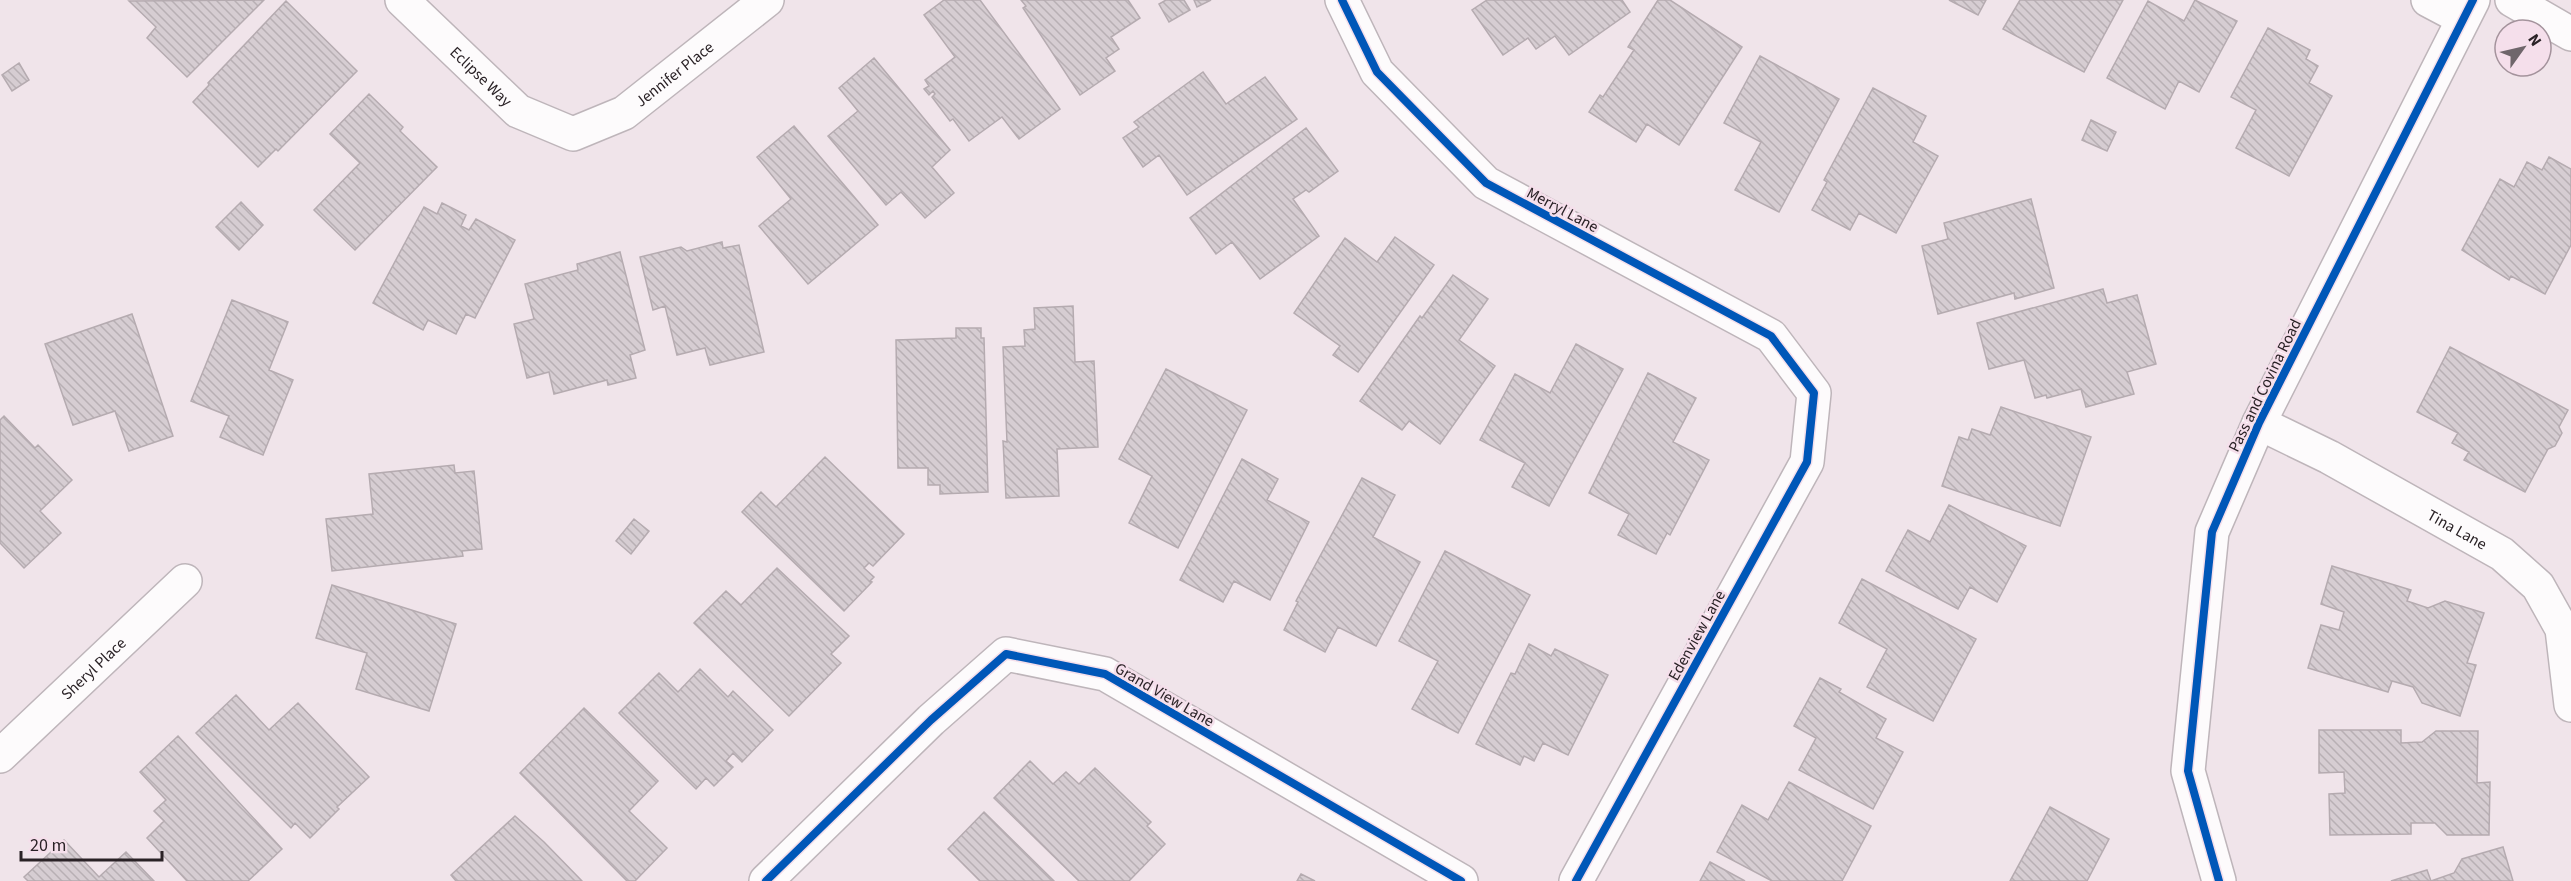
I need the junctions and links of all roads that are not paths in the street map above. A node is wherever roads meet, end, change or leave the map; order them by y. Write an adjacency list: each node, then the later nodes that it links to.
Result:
1 (402, 0): 8 (street, Eclipse Way)
2 (767, 0): 8 (street, Jennifer Place)
3 (1342, 0): 9 (street, Merryl Lane)
4 (2428, 0): 6 (street)
5 (2512, 0): 7 (street)
6 (2468, 9): 10 (street, Pass and Covina Road)
7 (2571, 33)
8 (573, 134)
9 (1814, 393): 16 (street, Edenview Lane)
10 (2259, 423): 12 (street, Tina Lane); 17 (street, Pass and Covina Road)
11 (185, 581): 13 (street, Sheryl Place)
12 (2571, 705)
13 (0, 756)
14 (766, 881): 15 (street, Grand View Lane)
15 (1461, 881)
16 (1576, 881)
17 (2219, 881)

